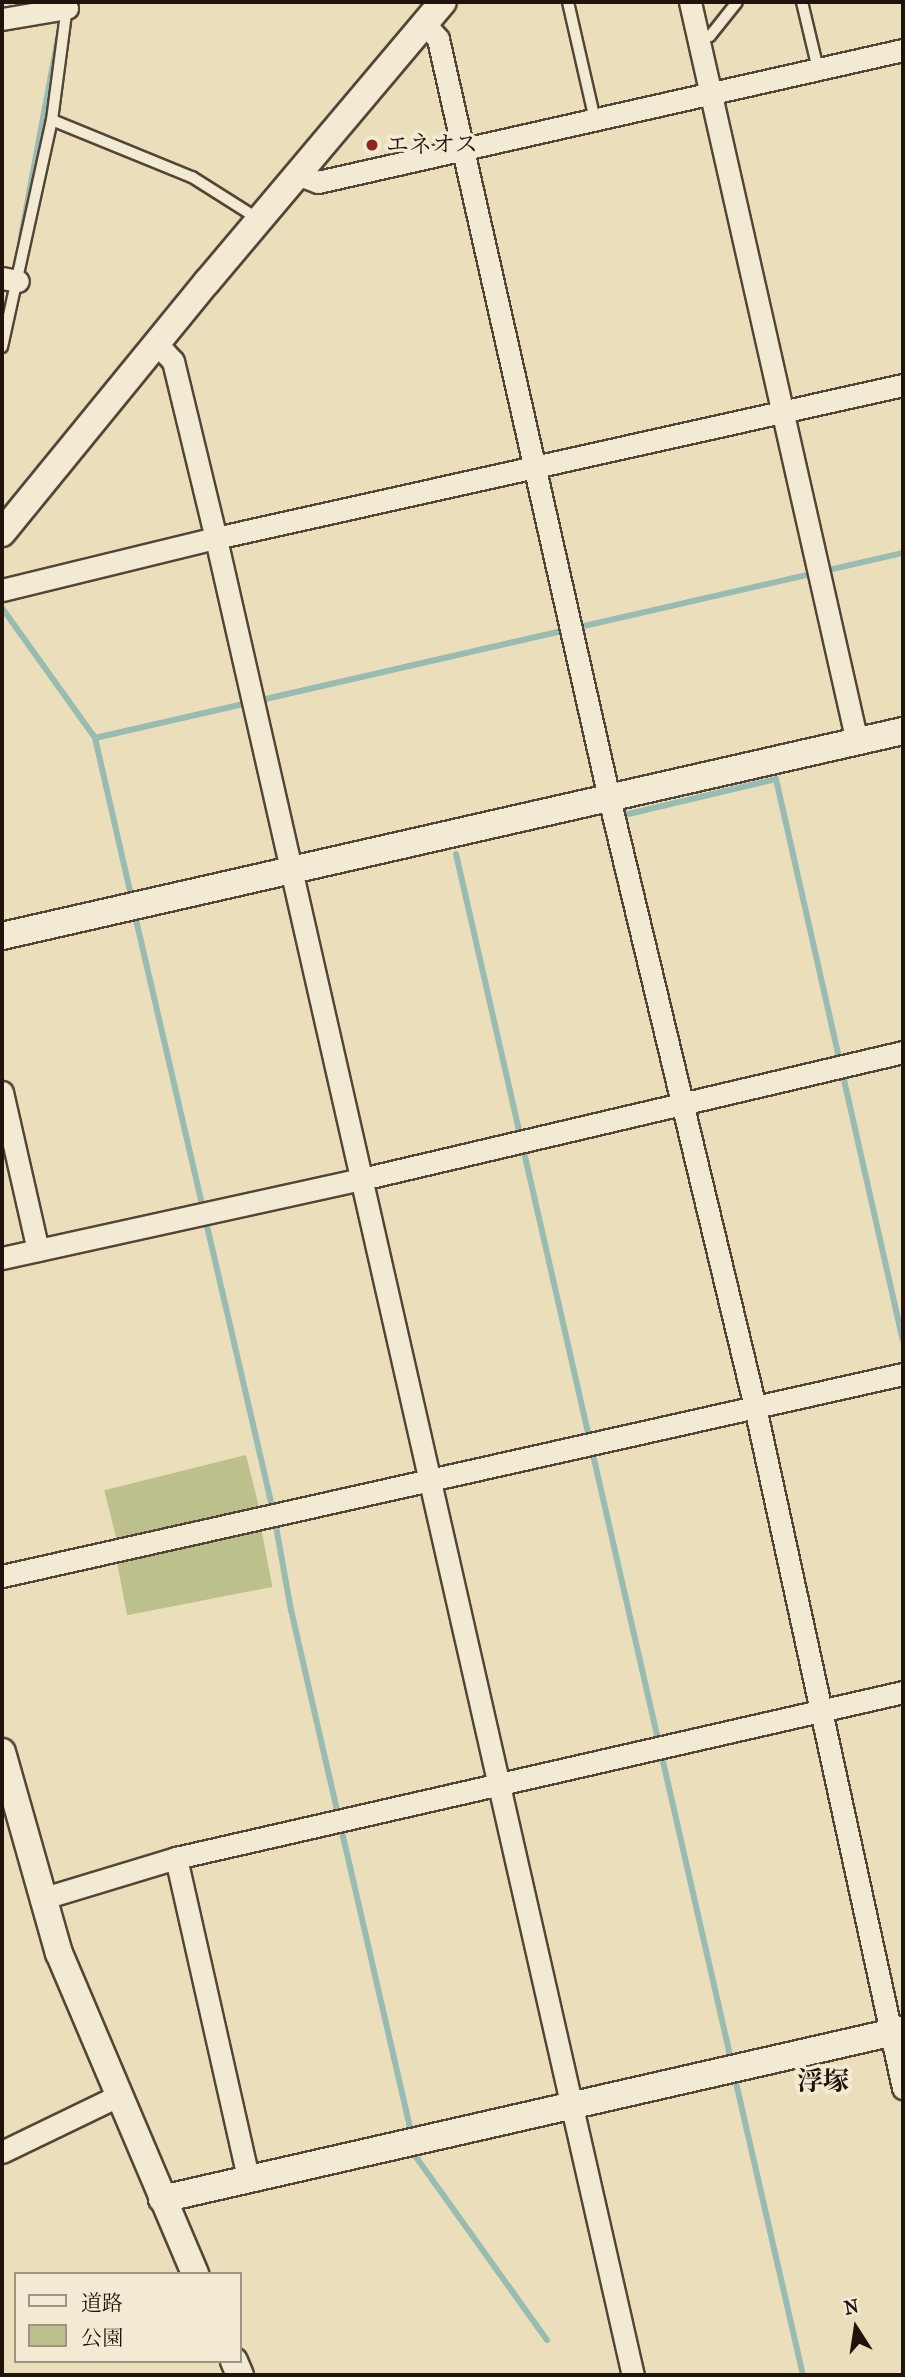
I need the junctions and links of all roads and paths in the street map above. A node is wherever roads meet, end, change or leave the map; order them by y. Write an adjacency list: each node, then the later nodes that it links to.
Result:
1 (443, 2): 8 (street)
2 (568, 2): 14 (lane)
3 (690, 2): 9 (street)
4 (737, 2): 9 (lane)
5 (802, 2): 11 (lane)
6 (67, 5): 7 (street); 13 (lane)
7 (2, 19)
8 (426, 25): 15 (street); 16 (street)
9 (698, 38): 12 (street)
10 (903, 50): 11 (street)
11 (818, 69): 12 (street)
12 (711, 93): 14 (street); 22 (street)
13 (52, 120): 17 (lane); 18 (lane)
14 (595, 120): 15 (street)
15 (463, 151): 16 (street); 23 (street)
16 (299, 175): 17 (street)
17 (261, 220): 19 (street)
18 (10, 280): 20 (lane)
19 (157, 344): 24 (street); 25 (street)
20 (2, 347)
21 (903, 385): 22 (street)
22 (783, 412): 23 (street); 28 (street)
23 (535, 469): 25 (street); 29 (street)
24 (2, 533)
25 (216, 538): 26 (street); 30 (street)
26 (2, 590)
27 (903, 731): 28 (street)
28 (857, 742): 29 (street)
29 (609, 798): 30 (street); 34 (street)
30 (291, 871): 31 (street); 35 (street)
31 (2, 936)
32 (903, 1052): 34 (street)
33 (2, 1092): 36 (street)
34 (683, 1102): 35 (street); 39 (street)
35 (362, 1179): 36 (street); 40 (street)
36 (38, 1250): 37 (street)
37 (2, 1258)
38 (903, 1374): 39 (street)
39 (755, 1407): 40 (street); 43 (street)
40 (430, 1482): 41 (street); 45 (street)
41 (2, 1576)
42 (903, 1692): 43 (street)
43 (823, 1710): 45 (street); 48 (street)
44 (2, 1752): 47 (street)
45 (498, 1784): 46 (street); 51 (street)
46 (176, 1858): 47 (street); 53 (street)
47 (41, 1899): 50 (street)
48 (897, 2032): 49 (street); 51 (street)
49 (903, 2088)
50 (118, 2096): 52 (street); 54 (street)
51 (572, 2106): 53 (street); 56 (street)
52 (2, 2152)
53 (248, 2178): 54 (street)
54 (162, 2199): 55 (street)
55 (194, 2272)
56 (632, 2375)

